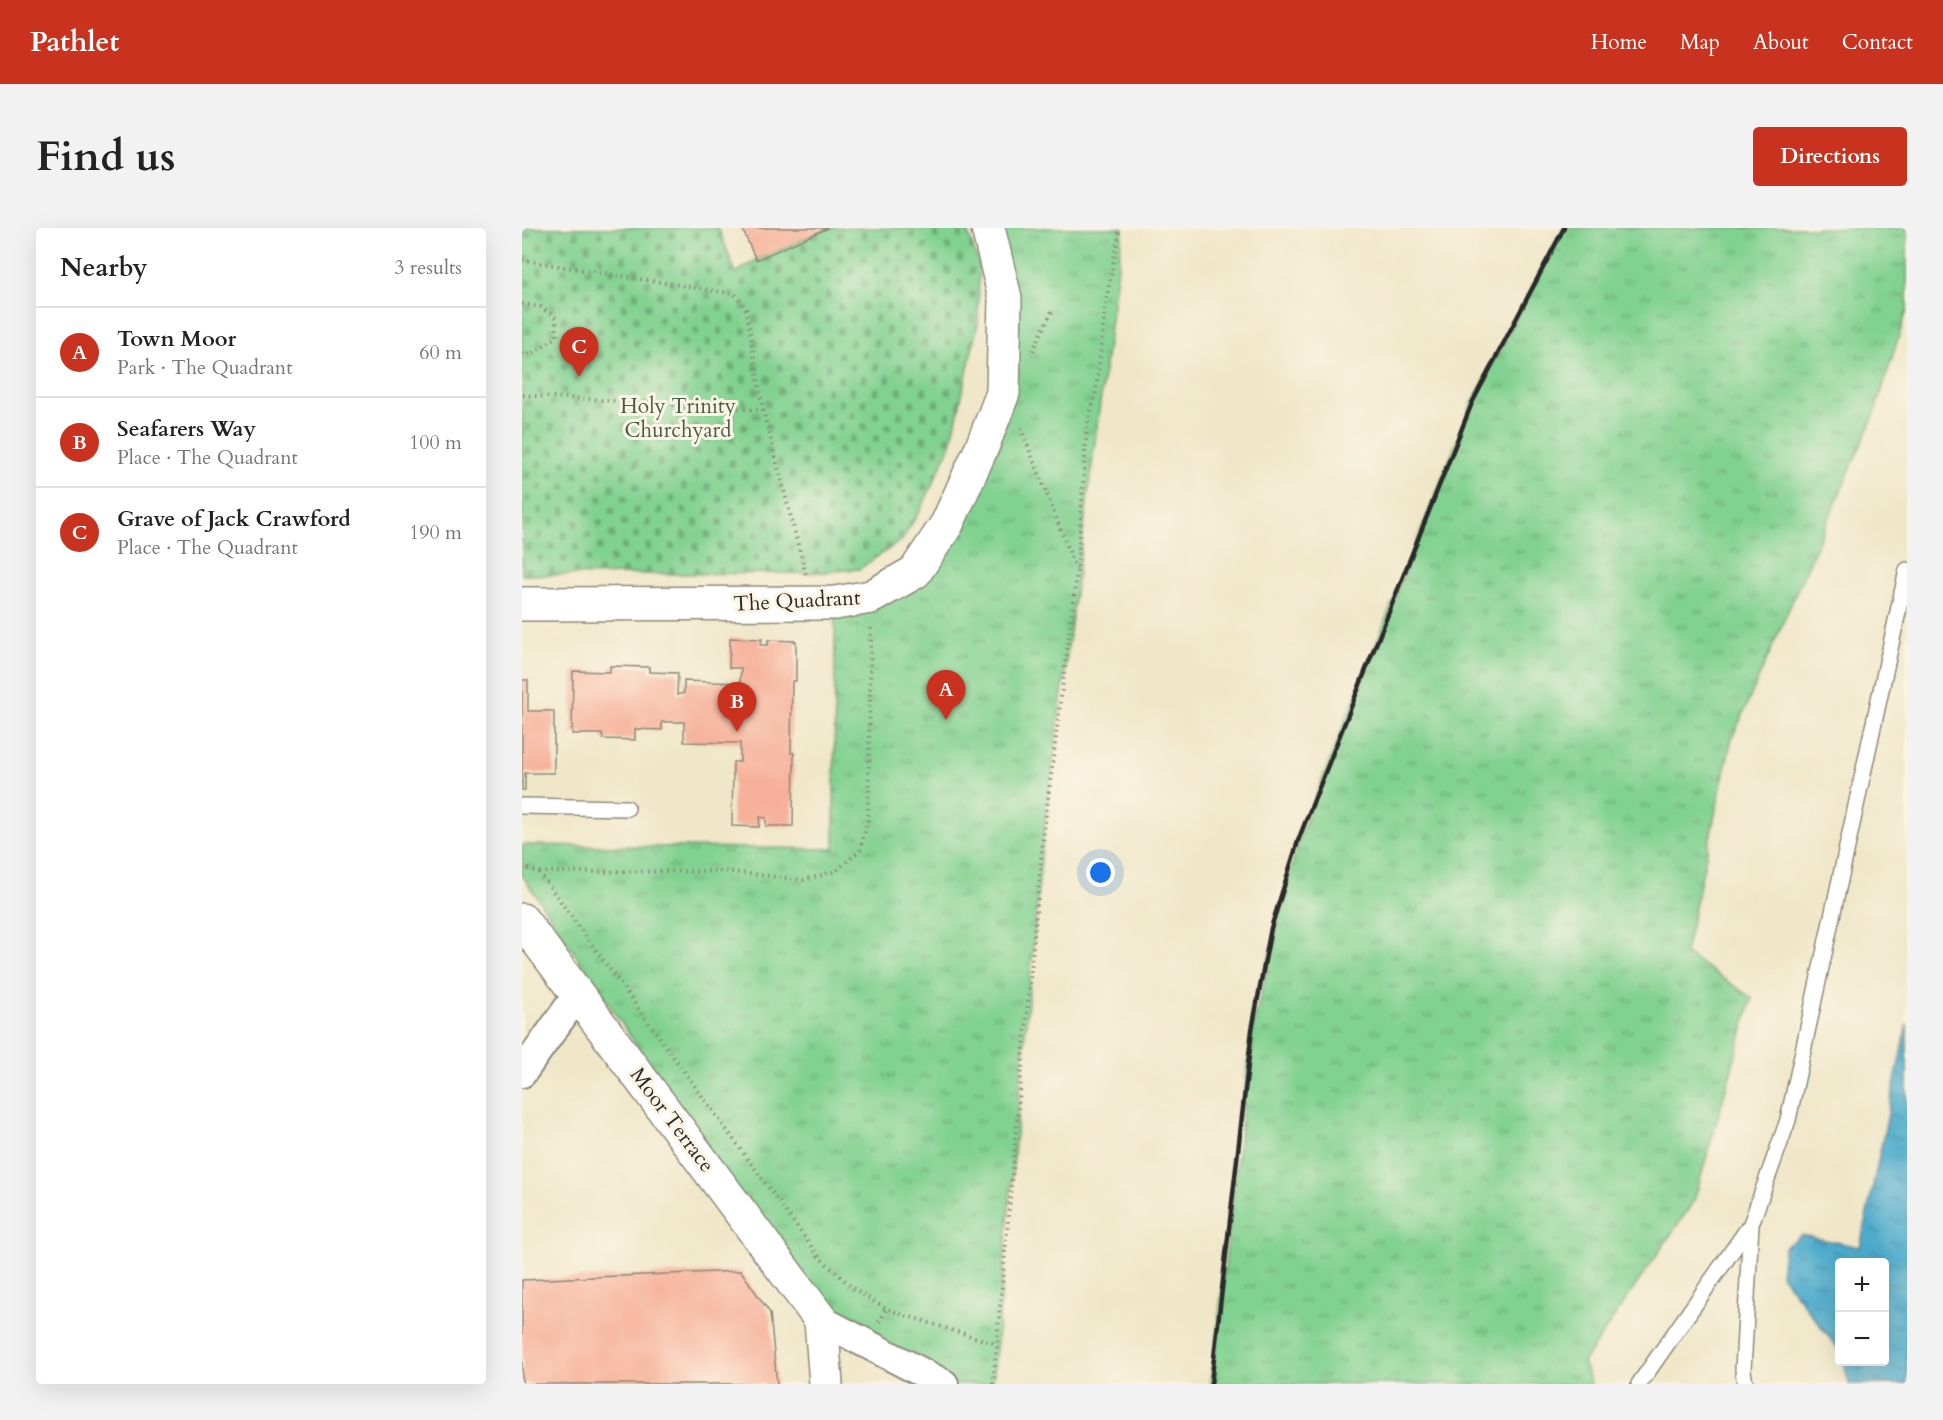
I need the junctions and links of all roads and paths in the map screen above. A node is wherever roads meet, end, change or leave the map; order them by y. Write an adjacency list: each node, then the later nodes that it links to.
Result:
1 (988, 228): 6 (street, The Quadrant)
2 (1120, 228): 10 (path)
3 (522, 260): 8 (path)
4 (522, 304): 5 (path)
5 (522, 353)
6 (1003, 393): 10 (path); 11 (street, The Quadrant)
7 (522, 395): 8 (path)
8 (763, 410): 13 (path)
9 (1907, 570): 22 (lane)
10 (1077, 572): 24 (path)
11 (871, 597): 13 (street, The Quadrant); 17 (path)
12 (522, 604): 13 (street, The Quadrant)
13 (813, 604)
14 (522, 806): 15 (lane)
15 (627, 808)
16 (522, 867): 17 (path)
17 (539, 872): 24 (path)
18 (522, 920): 19 (street, Moor Terrace)
19 (578, 994): 20 (street); 23 (street, Moor Terrace)
20 (530, 1044): 21 (street)
21 (522, 1073)
22 (1751, 1224): 28 (lane); 29 (lane)
23 (820, 1320): 25 (street); 26 (street)
24 (996, 1344): 27 (path)
25 (826, 1384)
26 (944, 1384)
27 (993, 1384)
28 (1639, 1384)
29 (1745, 1384)

